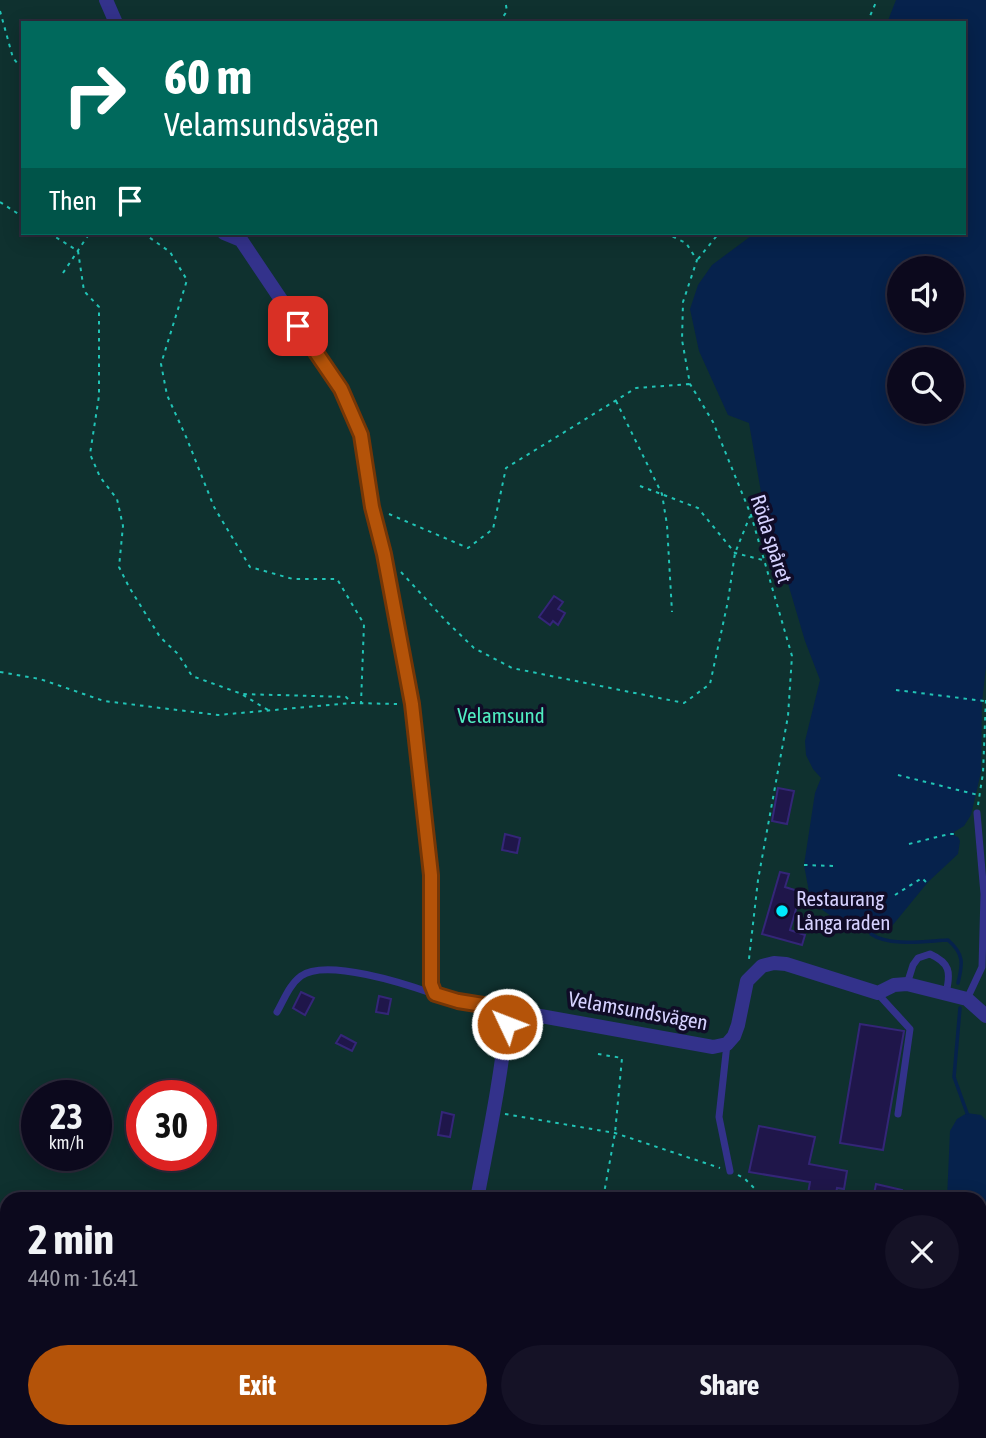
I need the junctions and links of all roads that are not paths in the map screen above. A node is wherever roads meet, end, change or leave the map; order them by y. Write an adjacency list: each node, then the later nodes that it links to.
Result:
1 (106, 0): 2 (street)
2 (115, 21)
3 (229, 235): 7 (street)
4 (976, 813): 9 (lane)
5 (907, 984): 6 (street); 8 (street); 8 (lane)
6 (878, 993): 13 (street, Velamsundsvägen); 14 (lane)
7 (435, 994): 10 (street, Velamsundsvägen); 11 (lane)
8 (946, 994): 9 (street)
9 (967, 999): 12 (street)
10 (508, 1009): 13 (street, Velamsundsvägen); 16 (street)
11 (277, 1012)
12 (986, 1016)
13 (727, 1044): 15 (lane)
14 (898, 1114)
15 (730, 1171)
16 (478, 1192)

